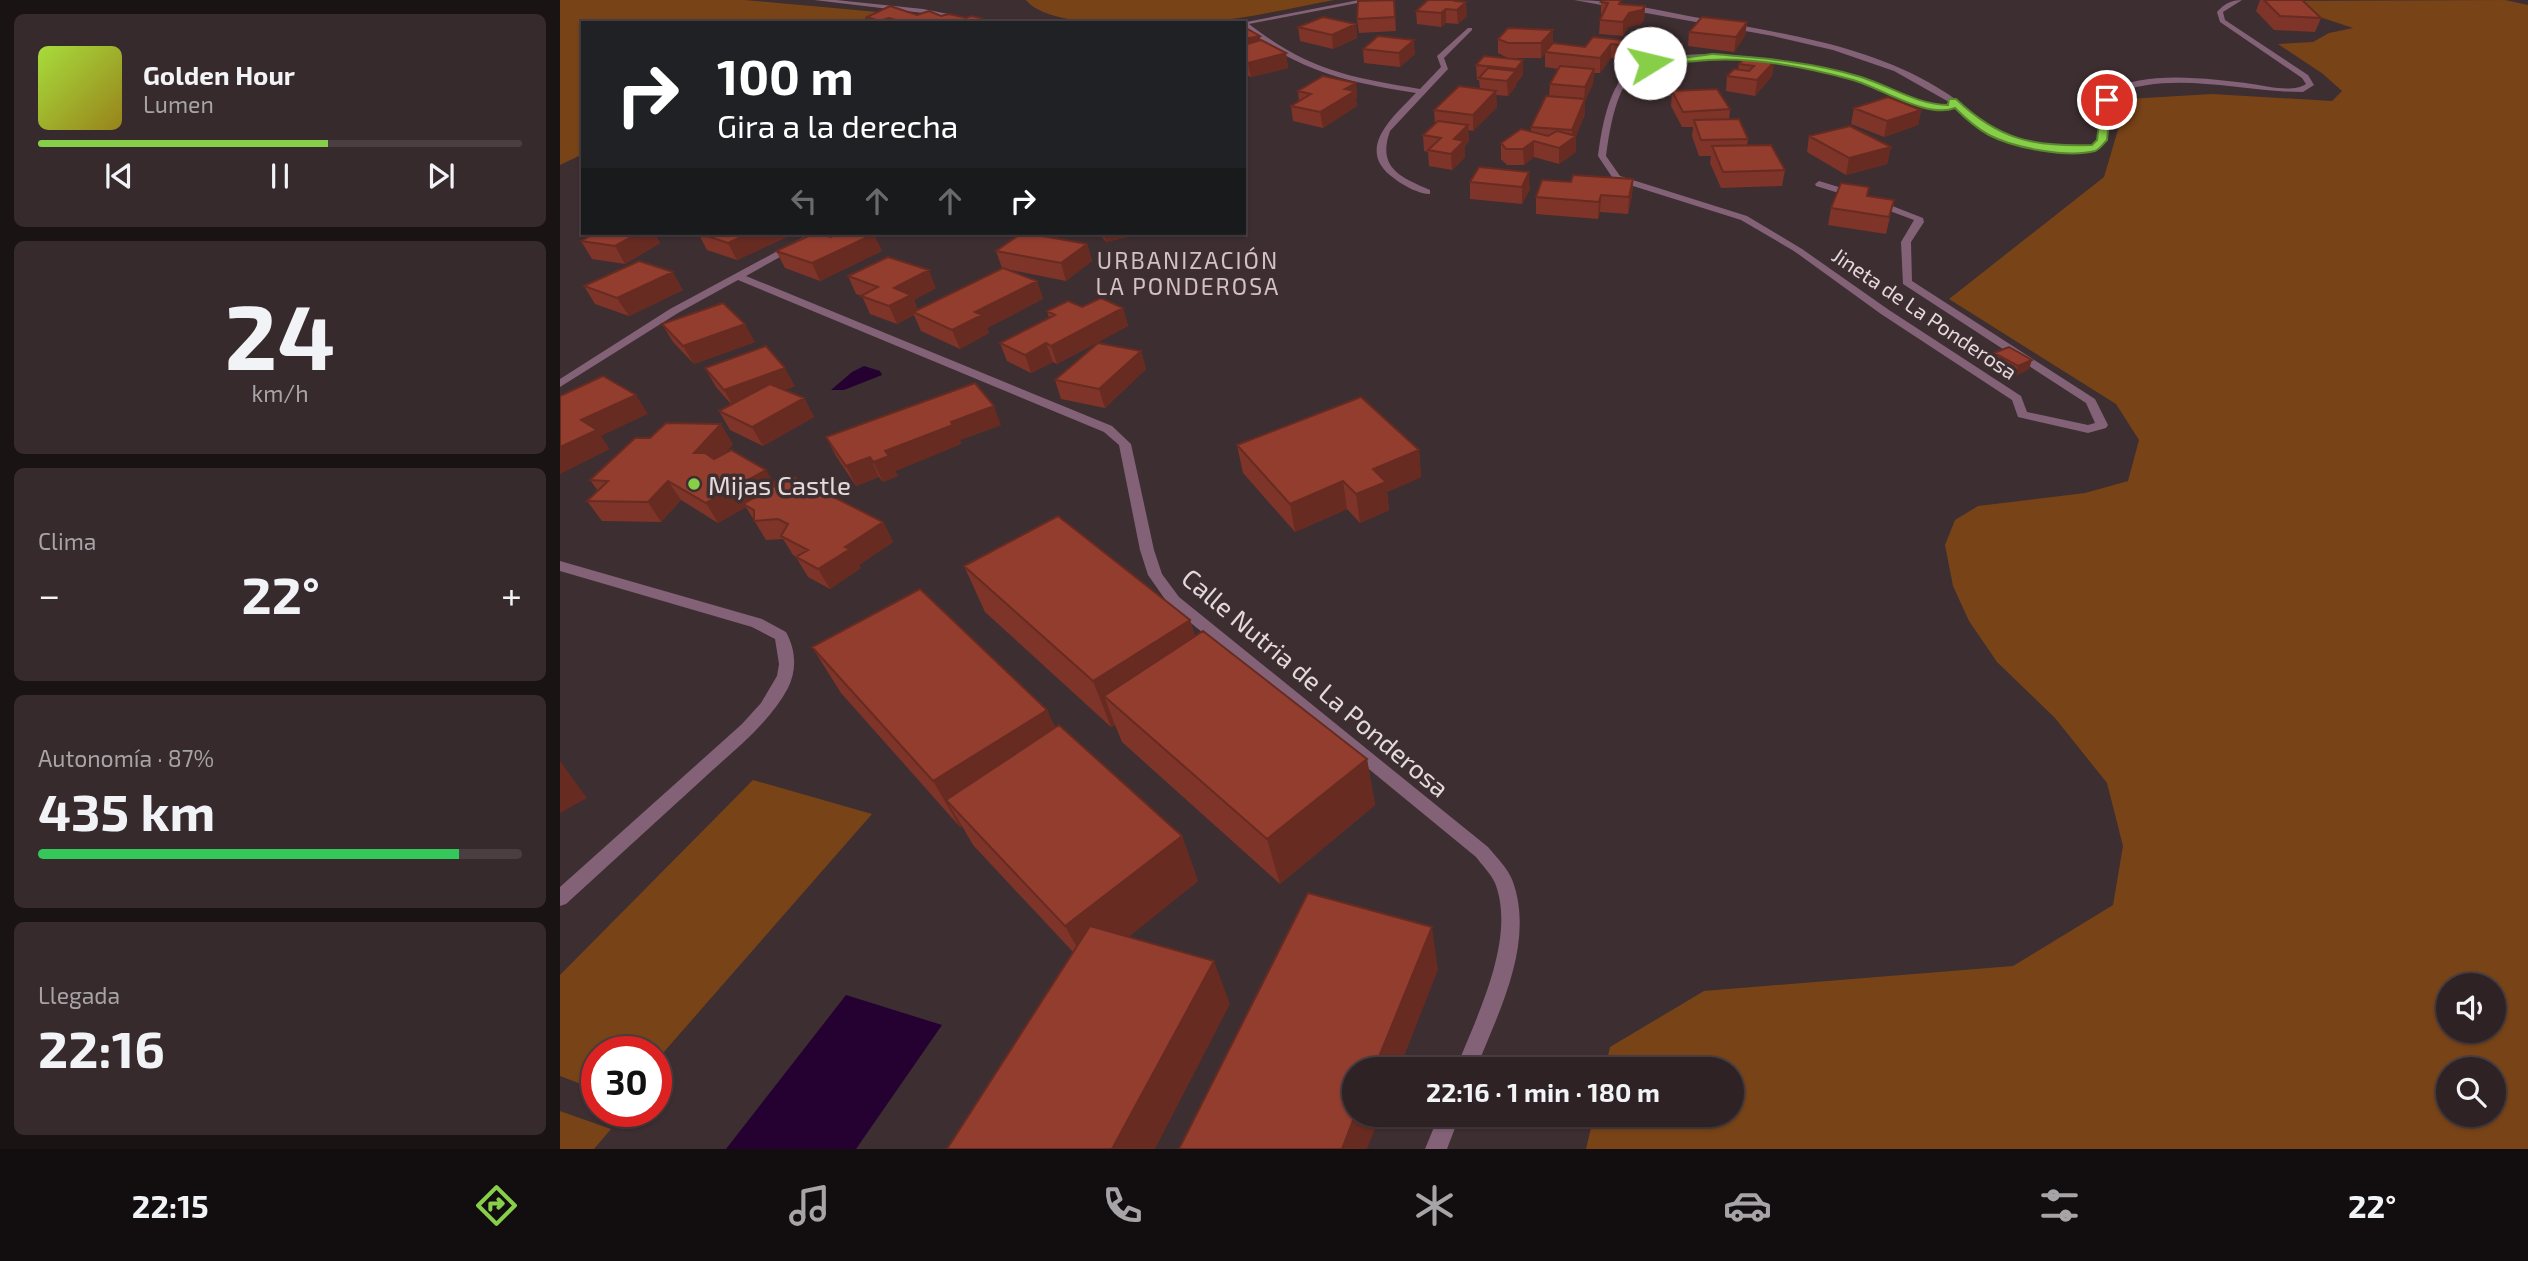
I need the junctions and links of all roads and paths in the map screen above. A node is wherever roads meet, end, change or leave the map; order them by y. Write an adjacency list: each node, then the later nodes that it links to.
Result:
1 (817, 0): 5 (street)
2 (1370, 0): 8 (street)
3 (1577, 0): 12 (street)
4 (2239, 0): 12 (street)
5 (908, 9): 6 (street); 7 (street)
6 (890, 18)
7 (978, 21)
8 (1246, 23)
9 (1246, 24): 11 (street)
10 (1469, 29): 11 (street)
11 (1421, 92): 14 (street)
12 (1952, 101): 13 (street, Jineta de La Ponderosa)
13 (1819, 184)
14 (1427, 192)
15 (814, 235): 16 (street)
16 (739, 276): 17 (street); 20 (street, Calle Nutria de La Ponderosa)
17 (560, 384)
18 (560, 566): 19 (street)
19 (560, 898)
20 (1471, 1057)
21 (1444, 1127): 22 (street)
22 (1436, 1149)

